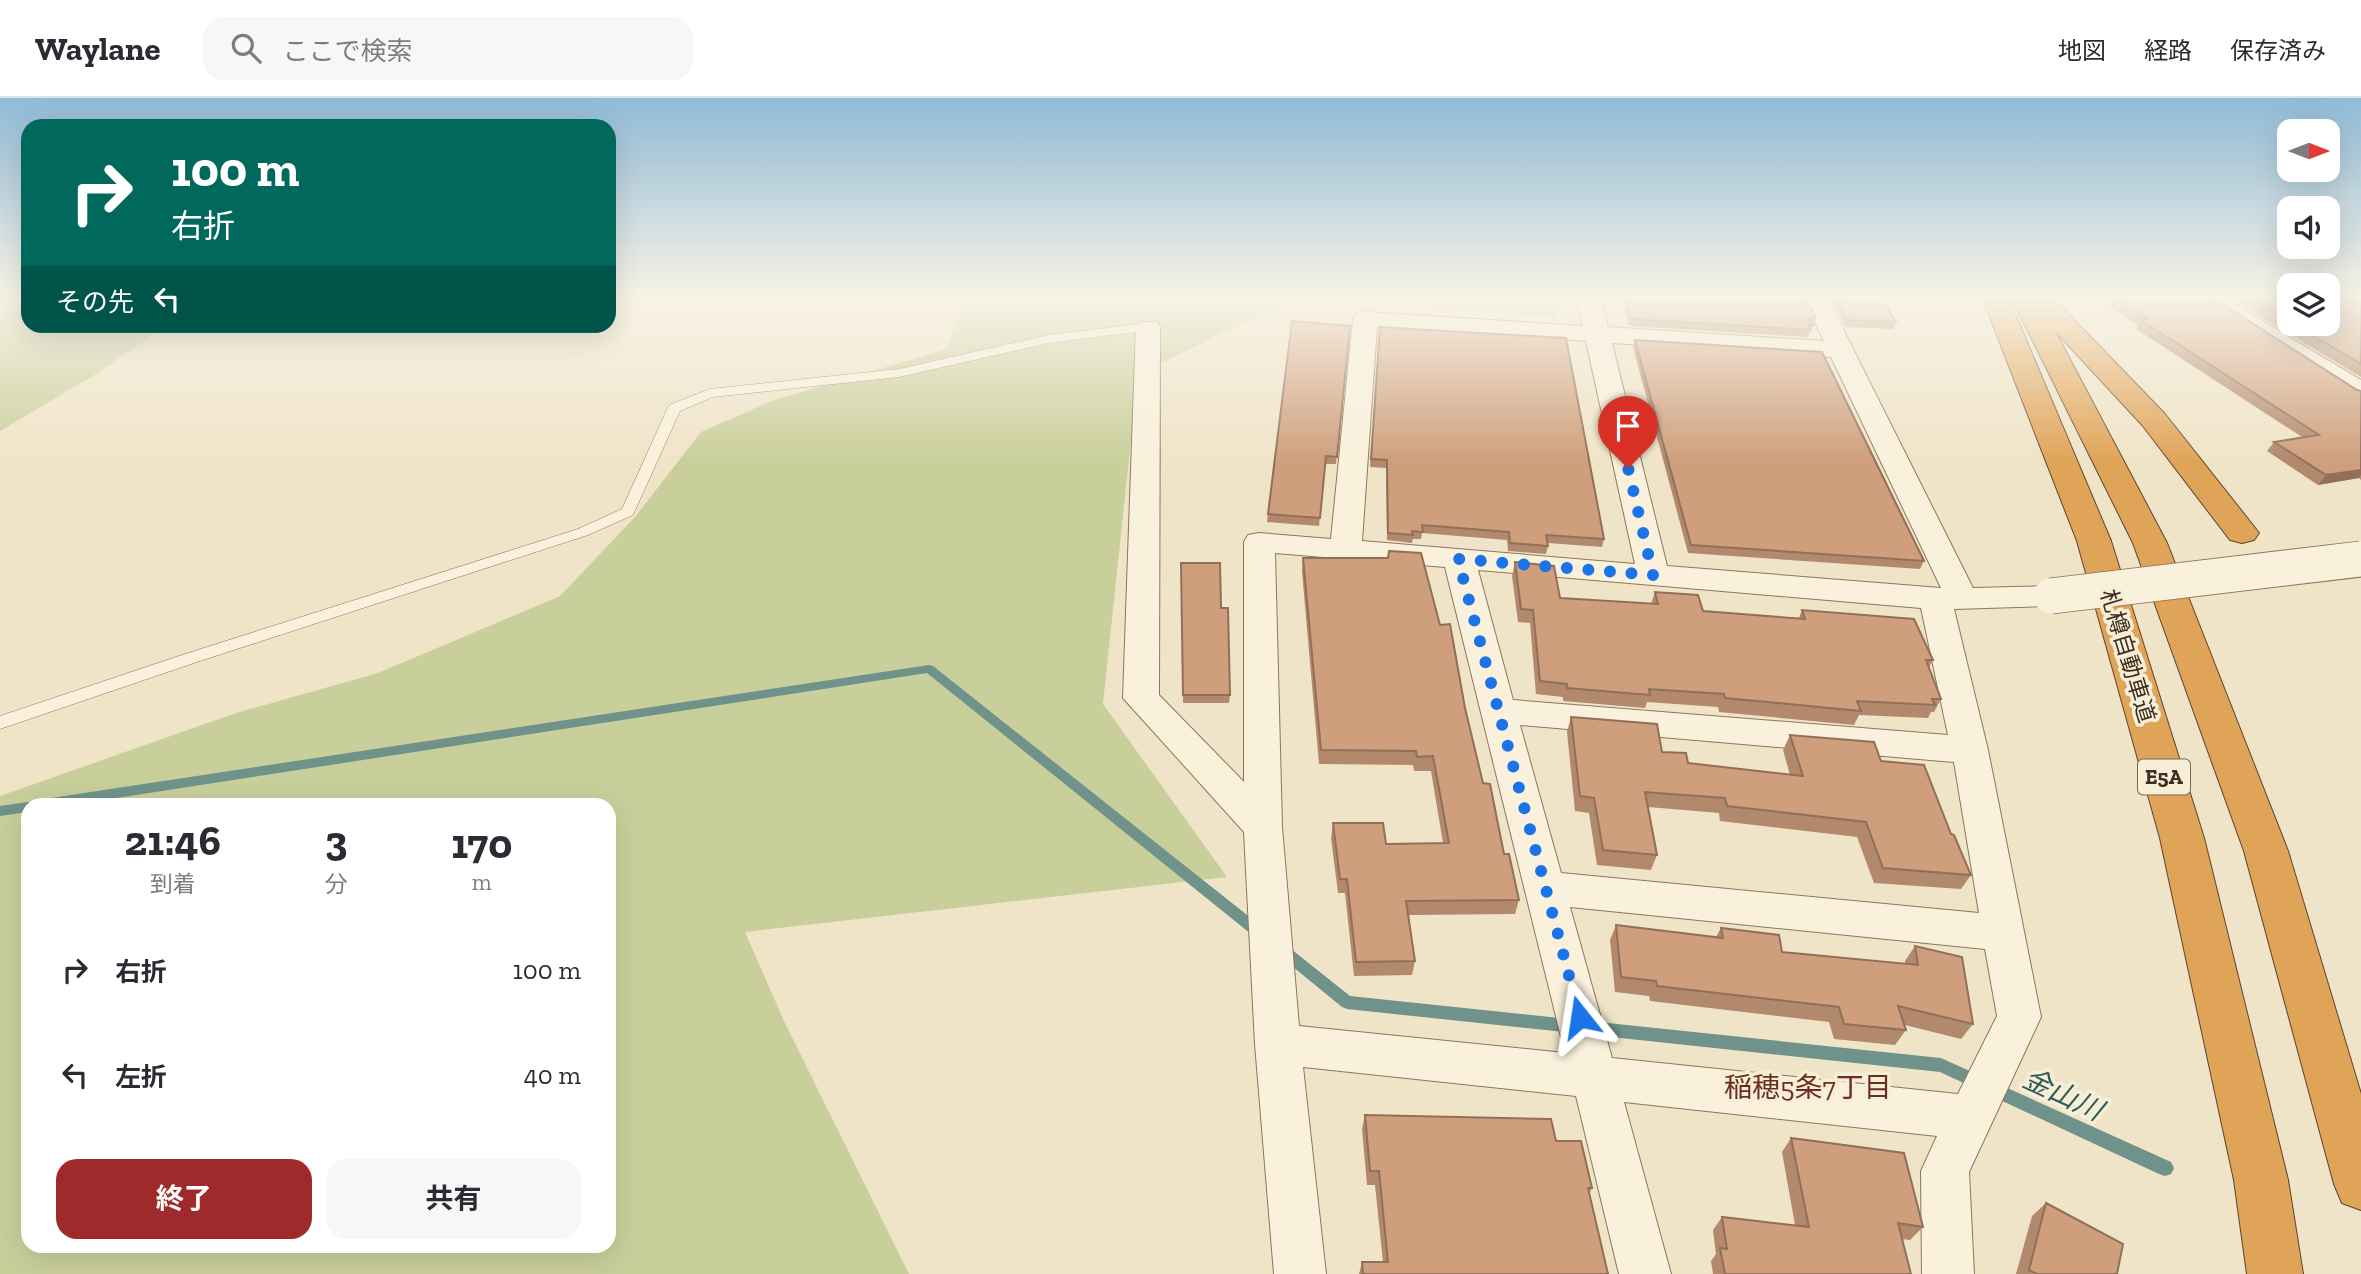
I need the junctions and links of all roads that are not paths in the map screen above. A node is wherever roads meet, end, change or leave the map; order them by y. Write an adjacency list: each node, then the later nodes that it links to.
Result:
1 (992, 352): 18 (lane)
2 (1148, 352): 20 (street)
3 (1362, 352): 12 (street)
4 (1602, 352): 15 (street)
5 (1842, 352): 16 (street)
6 (2017, 352): 30 (highway, 札樽自動車道 / E5A)
7 (2052, 352): 26 (highway)
8 (2090, 352): 11 (highway)
9 (2296, 352): 10 (street)
10 (2361, 391)
11 (2242, 533)
12 (1346, 549): 13 (street); 20 (street)
13 (1458, 559): 15 (street); 17 (street)
14 (2361, 559): 16 (street, bridge)
15 (1653, 575): 16 (street)
16 (1948, 599): 19 (street)
17 (1499, 711): 19 (street); 21 (street)
18 (0, 723)
19 (1969, 750): 22 (street)
20 (1263, 827): 23 (street)
21 (1544, 888): 22 (street); 24 (street)
22 (2004, 933): 25 (street)
23 (1278, 1044): 24 (street); 27 (street)
24 (1592, 1068): 25 (street); 28 (street)
25 (1970, 1114): 29 (street)
26 (2361, 1184)
27 (1300, 1274)
28 (1645, 1274)
29 (1948, 1274)
30 (2275, 1274)

